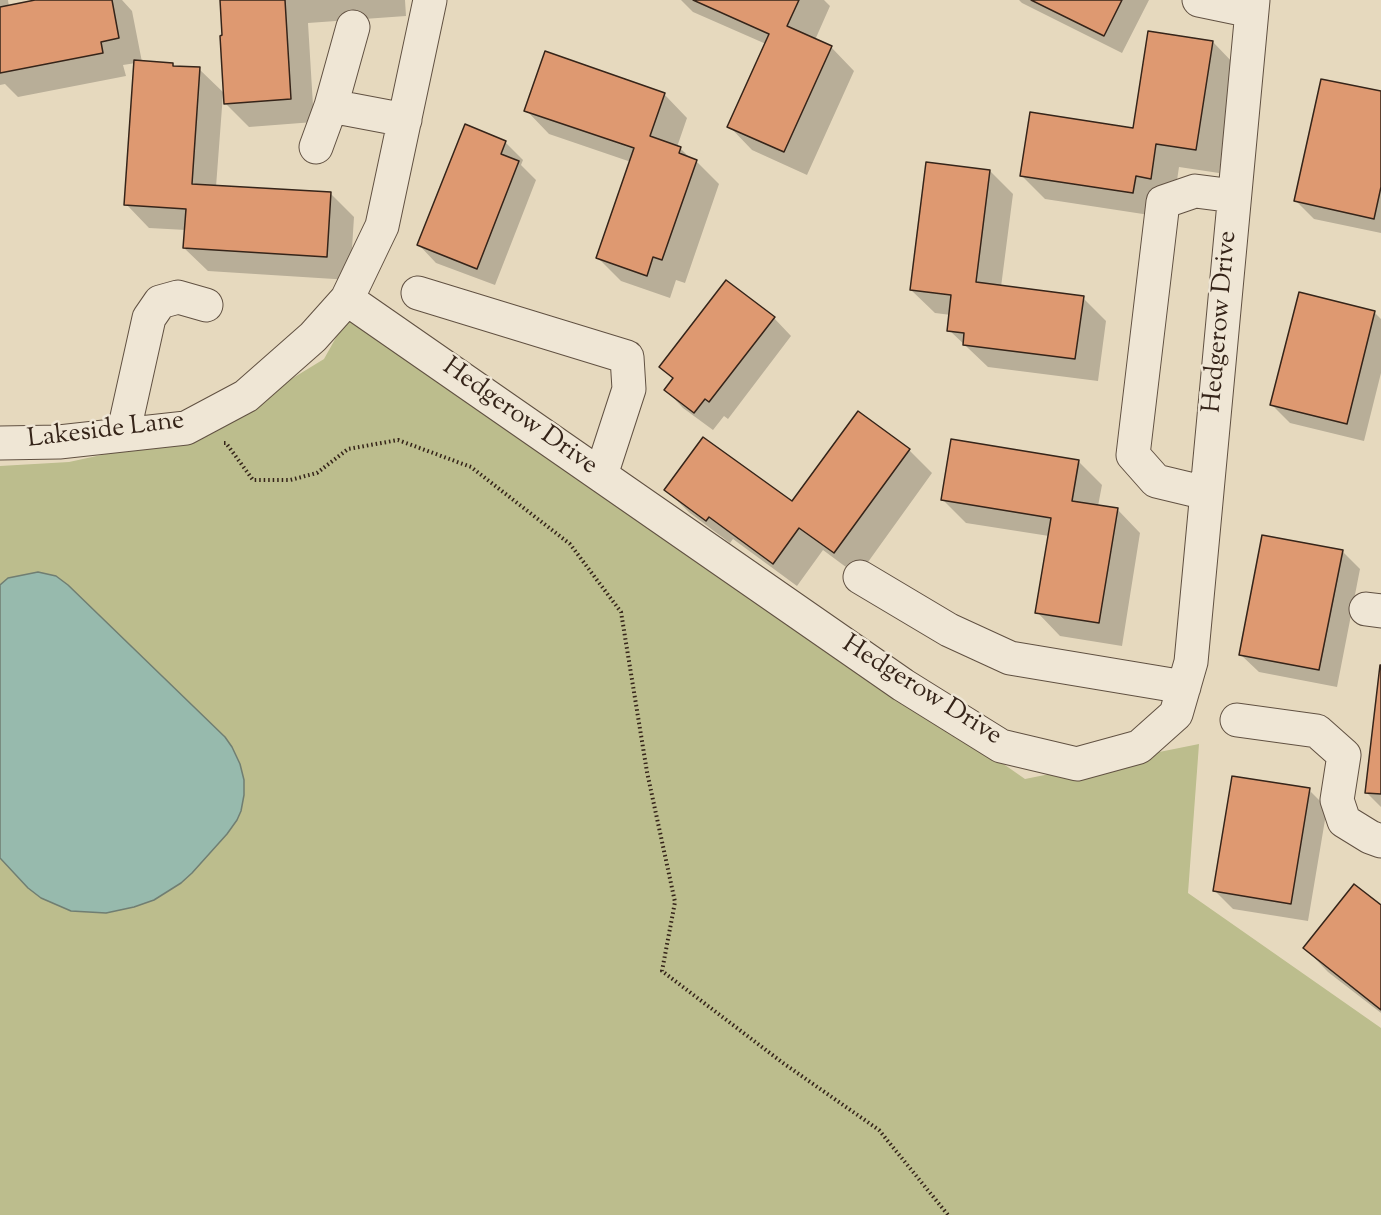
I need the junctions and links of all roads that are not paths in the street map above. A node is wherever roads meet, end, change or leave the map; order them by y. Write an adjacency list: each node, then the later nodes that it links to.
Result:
1 (430, 0): 6 (street)
2 (1199, 0): 3 (street)
3 (1252, 6): 8 (street, Hedgerow Drive)
4 (353, 27): 5 (street)
5 (332, 106): 6 (street); 7 (street)
6 (405, 120): 10 (street)
7 (316, 147)
8 (1234, 196): 15 (street, Hedgerow Drive); 15 (street)
9 (418, 293): 14 (street)
10 (347, 299): 12 (street, Lakeside Lane); 14 (street, Hedgerow Drive)
11 (206, 305): 12 (street)
12 (123, 435): 13 (street, Lakeside Lane)
13 (0, 443)
14 (601, 475): 17 (street, Hedgerow Drive)
15 (1206, 493): 17 (street, Hedgerow Drive)
16 (860, 577): 17 (street)
17 (1184, 687)
18 (1237, 720): 19 (street)
19 (1381, 841)

